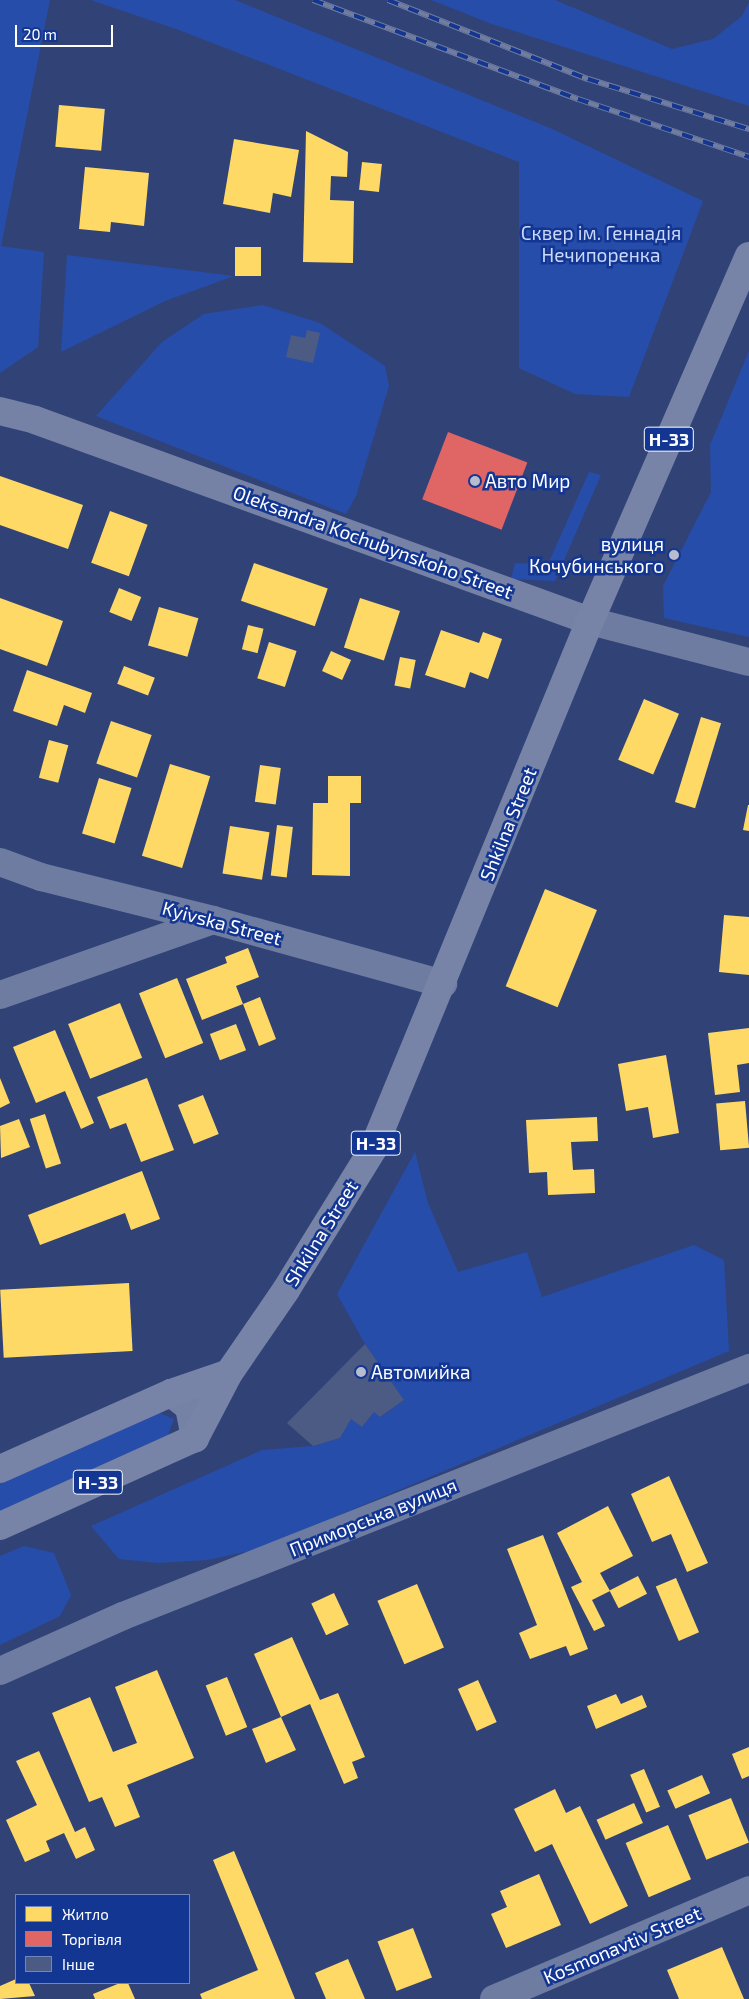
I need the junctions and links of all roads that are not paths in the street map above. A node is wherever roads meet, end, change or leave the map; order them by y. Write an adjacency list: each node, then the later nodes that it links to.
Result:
1 (749, 256): 3 (main road, Shkilna Street / Н-33)
2 (0, 411): 3 (street, Oleksandra Kochubynskoho Street)
3 (590, 621): 4 (street, Oleksandra Kochubynskoho Street); 7 (main road, Shkilna Street / Н-33)
4 (749, 662)
5 (0, 862): 6 (street, Kyivska Street)
6 (213, 920): 7 (street, Kyivska Street); 8 (street)
7 (444, 984): 10 (main road, Shkilna Street / Н-33)
8 (0, 995)
9 (749, 1368): 15 (street, Приморська вулиця)
10 (229, 1372): 11 (main road, Н-33); 12 (main road, Н-33)
11 (171, 1393): 12 (street); 13 (main road, Н-33)
12 (195, 1438): 14 (main road, Н-33)
13 (0, 1469)
14 (0, 1526)
15 (0, 1671)
16 (749, 1890): 17 (street, Kosmonavtiv Street)
17 (494, 1999)

